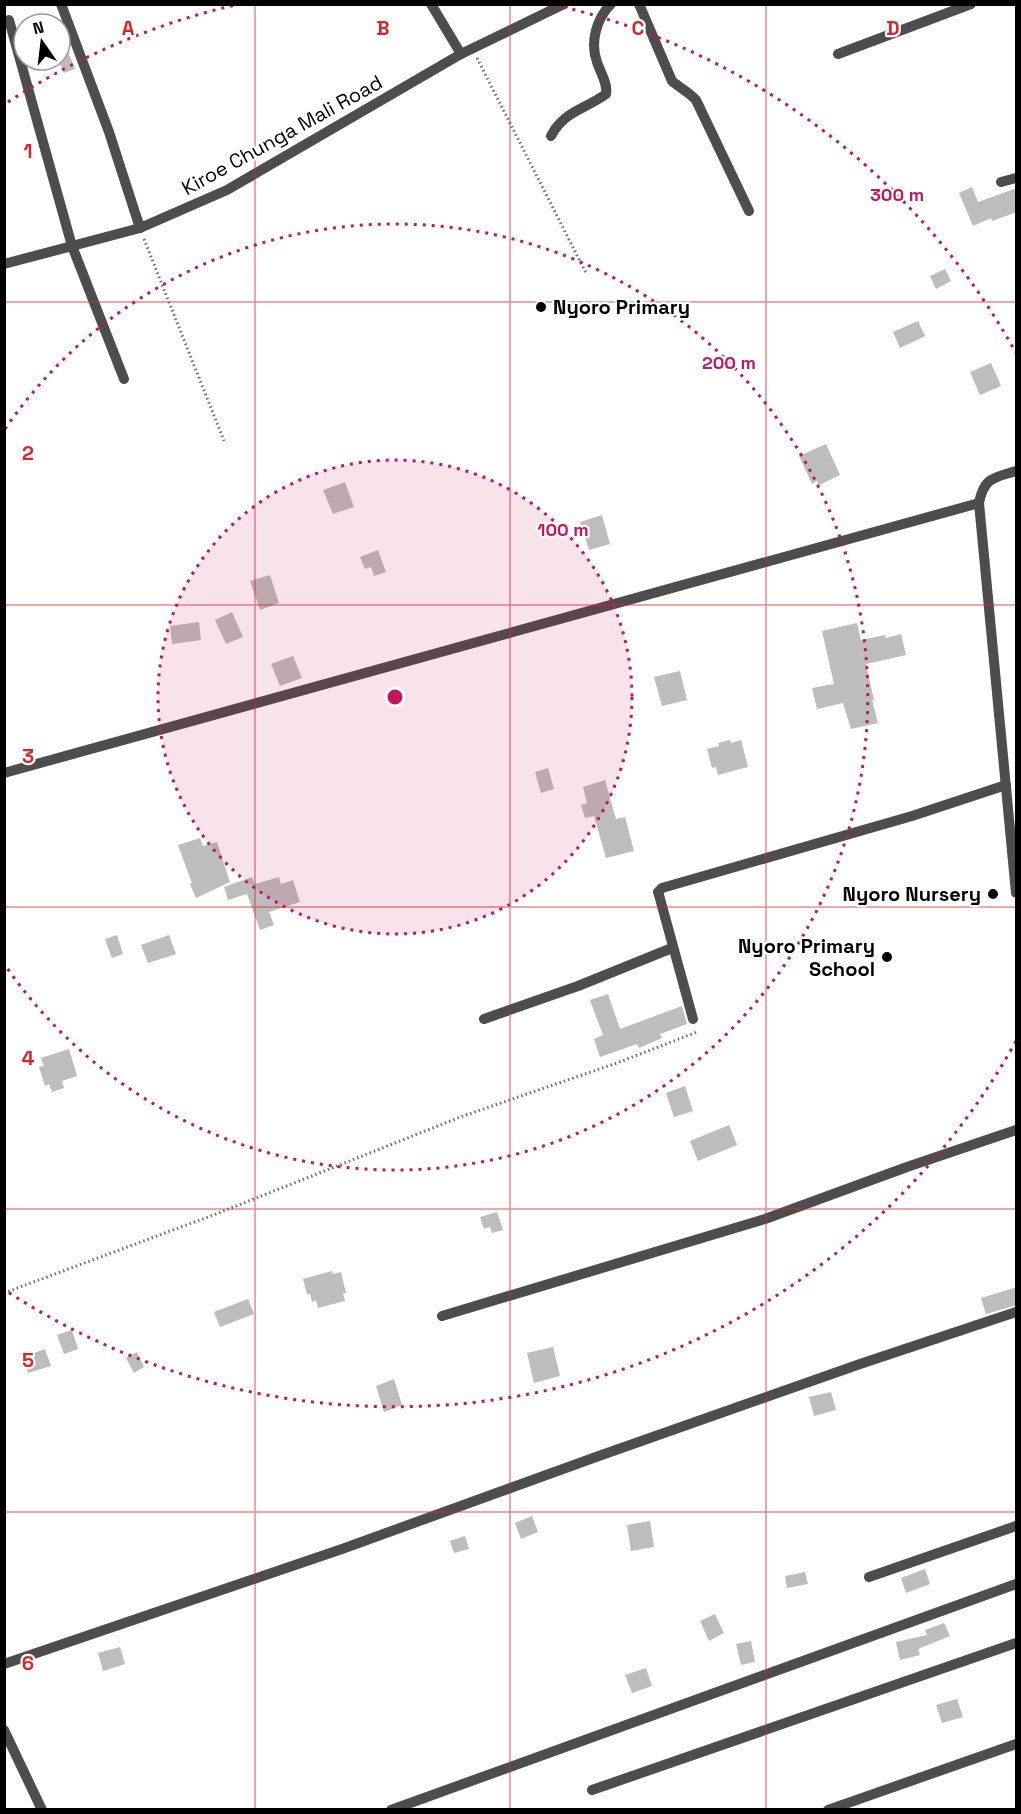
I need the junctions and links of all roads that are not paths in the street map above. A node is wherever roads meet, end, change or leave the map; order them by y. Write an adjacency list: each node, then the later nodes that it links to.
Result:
1 (62, 4): 14 (street)
2 (430, 4): 8 (street)
3 (564, 4): 8 (street, Kiroe Chunga Mali Road)
4 (611, 4): 10 (street)
5 (639, 4): 13 (street)
6 (971, 4): 9 (street)
7 (9, 20): 15 (street)
8 (461, 54): 14 (street, Kiroe Chunga Mali Road)
9 (838, 54)
10 (551, 136)
11 (1017, 178): 12 (street)
12 (1000, 182)
13 (749, 211)
14 (140, 228): 15 (street, Kiroe Chunga Mali Road)
15 (72, 246): 16 (street, Kiroe Chunga Mali Road); 17 (street)
16 (4, 264)
17 (124, 379)
18 (1017, 471): 19 (street)
19 (979, 503): 20 (street); 21 (street)
20 (4, 773)
21 (1006, 785): 22 (street); 23 (street)
22 (1017, 893)
23 (672, 948): 24 (street); 25 (street)
24 (483, 1019)
25 (693, 1019)
26 (1017, 1130): 28 (street)
27 (1017, 1312): 33 (street)
28 (442, 1316)
29 (1017, 1526): 30 (street)
30 (869, 1577)
31 (1017, 1584): 38 (street)
32 (1017, 1643): 36 (street)
33 (4, 1664)
34 (4, 1730): 37 (street)
35 (1017, 1744): 39 (street)
36 (592, 1790)
37 (42, 1809)
38 (391, 1809)
39 (828, 1809)

